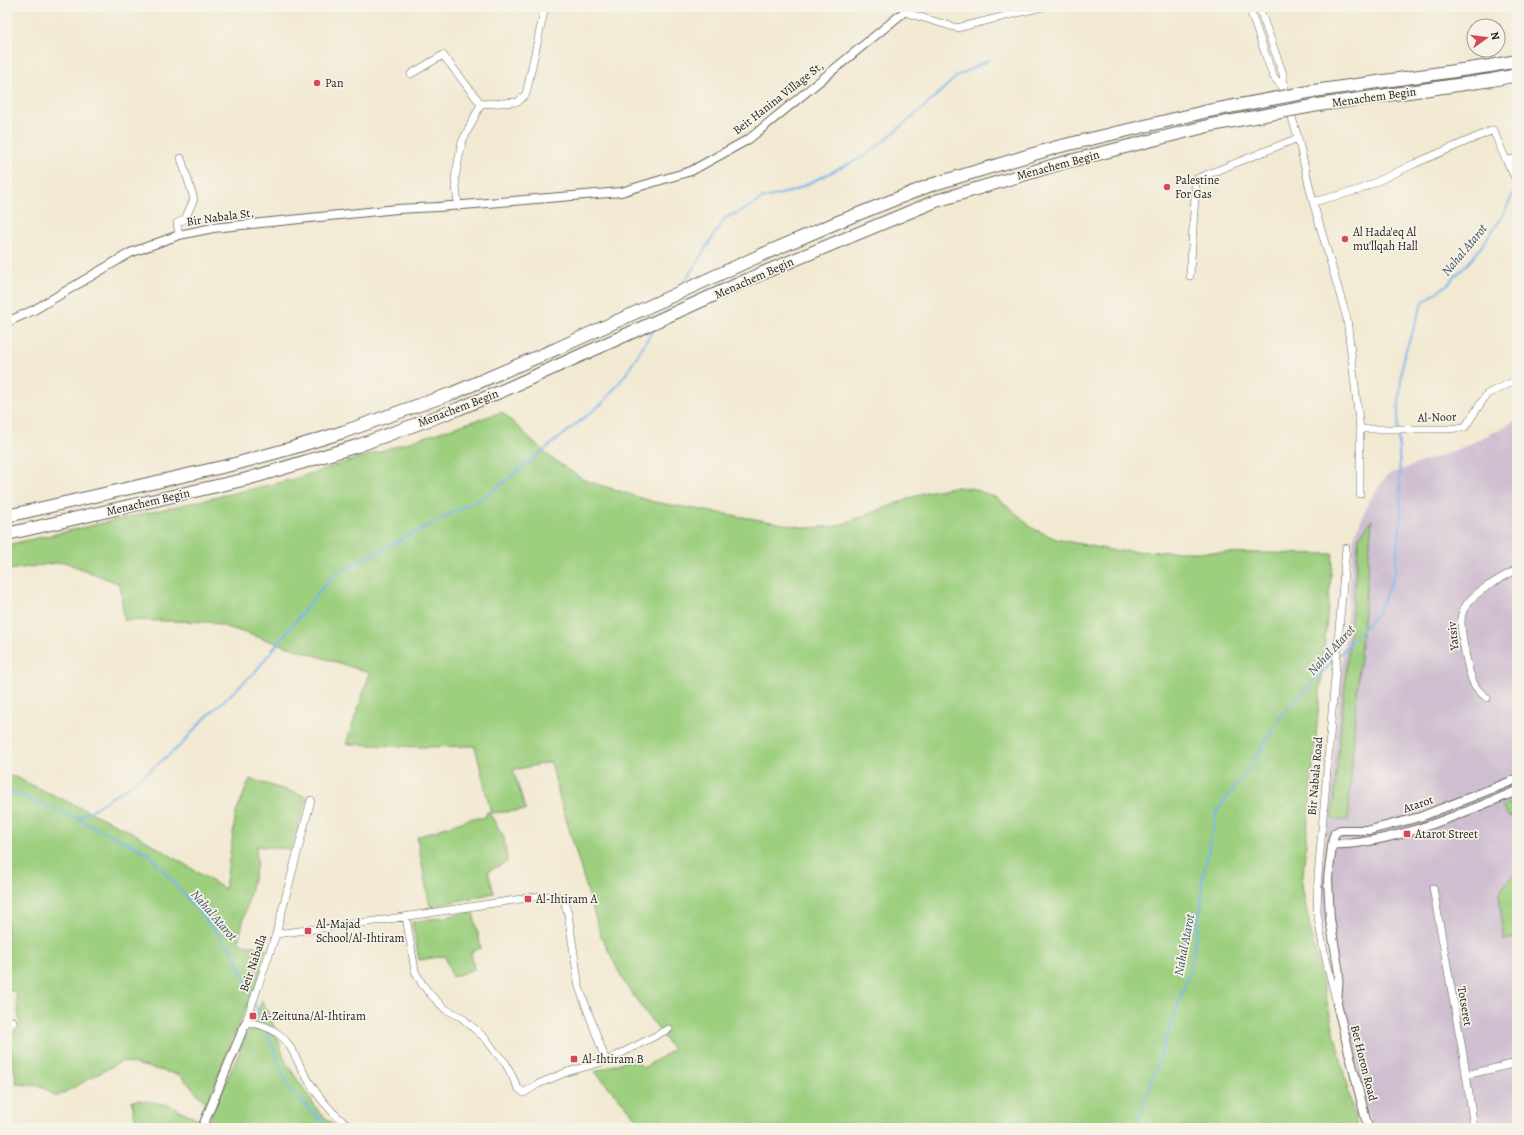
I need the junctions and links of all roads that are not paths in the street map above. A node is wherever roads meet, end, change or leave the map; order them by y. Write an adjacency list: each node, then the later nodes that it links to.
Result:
1 (545, 7): 10 (street)
2 (1042, 7): 5 (street)
3 (1249, 7): 9 (street)
4 (1259, 7): 9 (street)
5 (906, 10): 17 (street, Beit Hanina Village St,)
6 (1517, 60): 24 (highway, Menachem Begin, bridge)
7 (411, 74): 10 (street)
8 (1517, 75): 25 (highway, Menachem Begin, bridge)
9 (1284, 90): 11 (street)
10 (481, 104): 17 (street)
11 (1298, 138): 16 (street); 19 (street)
12 (181, 158): 18 (street)
13 (1517, 159): 14 (street)
14 (1506, 160): 15 (street); 16 (street)
15 (1517, 181)
16 (1314, 202): 22 (street)
17 (458, 205): 18 (street, Bir Nabala St,)
18 (179, 235): 20 (street, Bir Nabala St,)
19 (1190, 276)
20 (7, 322)
21 (1517, 380): 22 (street, Al-Noor)
22 (1360, 429): 23 (street)
23 (1360, 494)
24 (7, 516)
25 (7, 534)
26 (1346, 548): 36 (street, Bir Nabala Road)
27 (1517, 569): 28 (street, Yatsiv)
28 (1487, 698)
29 (1517, 779): 32 (street, Atarot)
30 (1517, 791): 32 (street, Atarot)
31 (311, 800): 35 (street, Beir Naballa)
32 (1333, 844): 36 (street, Atarot)
33 (1433, 888): 41 (street, Totseret)
34 (406, 917): 35 (street); 39 (street); 39 (street)
35 (276, 934): 37 (street, Beir Naballa)
36 (1337, 1004): 44 (street, Bet Horon Road)
37 (246, 1022): 42 (street, Beir Naballa); 43 (street)
38 (669, 1029): 39 (street)
39 (606, 1061)
40 (1517, 1063): 41 (street)
41 (1466, 1075): 45 (street, Totseret)
42 (202, 1128)
43 (352, 1128)
44 (1368, 1128)
45 (1474, 1128)

